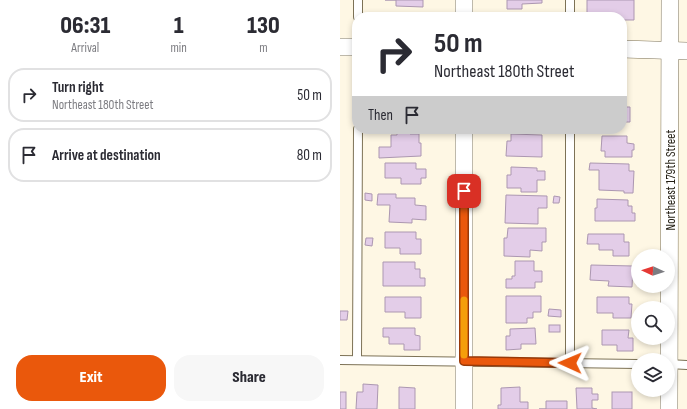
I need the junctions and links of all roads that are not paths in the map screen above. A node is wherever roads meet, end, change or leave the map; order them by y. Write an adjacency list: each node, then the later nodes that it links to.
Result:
1 (358, 0): 5 (lane)
2 (464, 0): 6 (street)
3 (570, 0): 7 (lane)
4 (670, 0): 11 (street, Northeast 179th Street)
5 (358, 12)
6 (464, 12)
7 (570, 12)
8 (340, 47): 9 (street)
9 (352, 47)
10 (627, 50): 11 (street)
11 (679, 51): 15 (street, Northeast 179th Street)
12 (358, 134): 17 (lane)
13 (464, 134): 18 (street)
14 (570, 134): 19 (lane)
15 (669, 353)
16 (340, 360): 17 (lane)
17 (357, 360): 18 (lane)
18 (464, 361): 19 (lane); 24 (street)
19 (570, 363): 20 (lane)
20 (631, 364)
21 (675, 364): 22 (lane)
22 (687, 364)
23 (669, 397): 25 (street, Northeast 179th Street)
24 (464, 409)
25 (669, 409)

